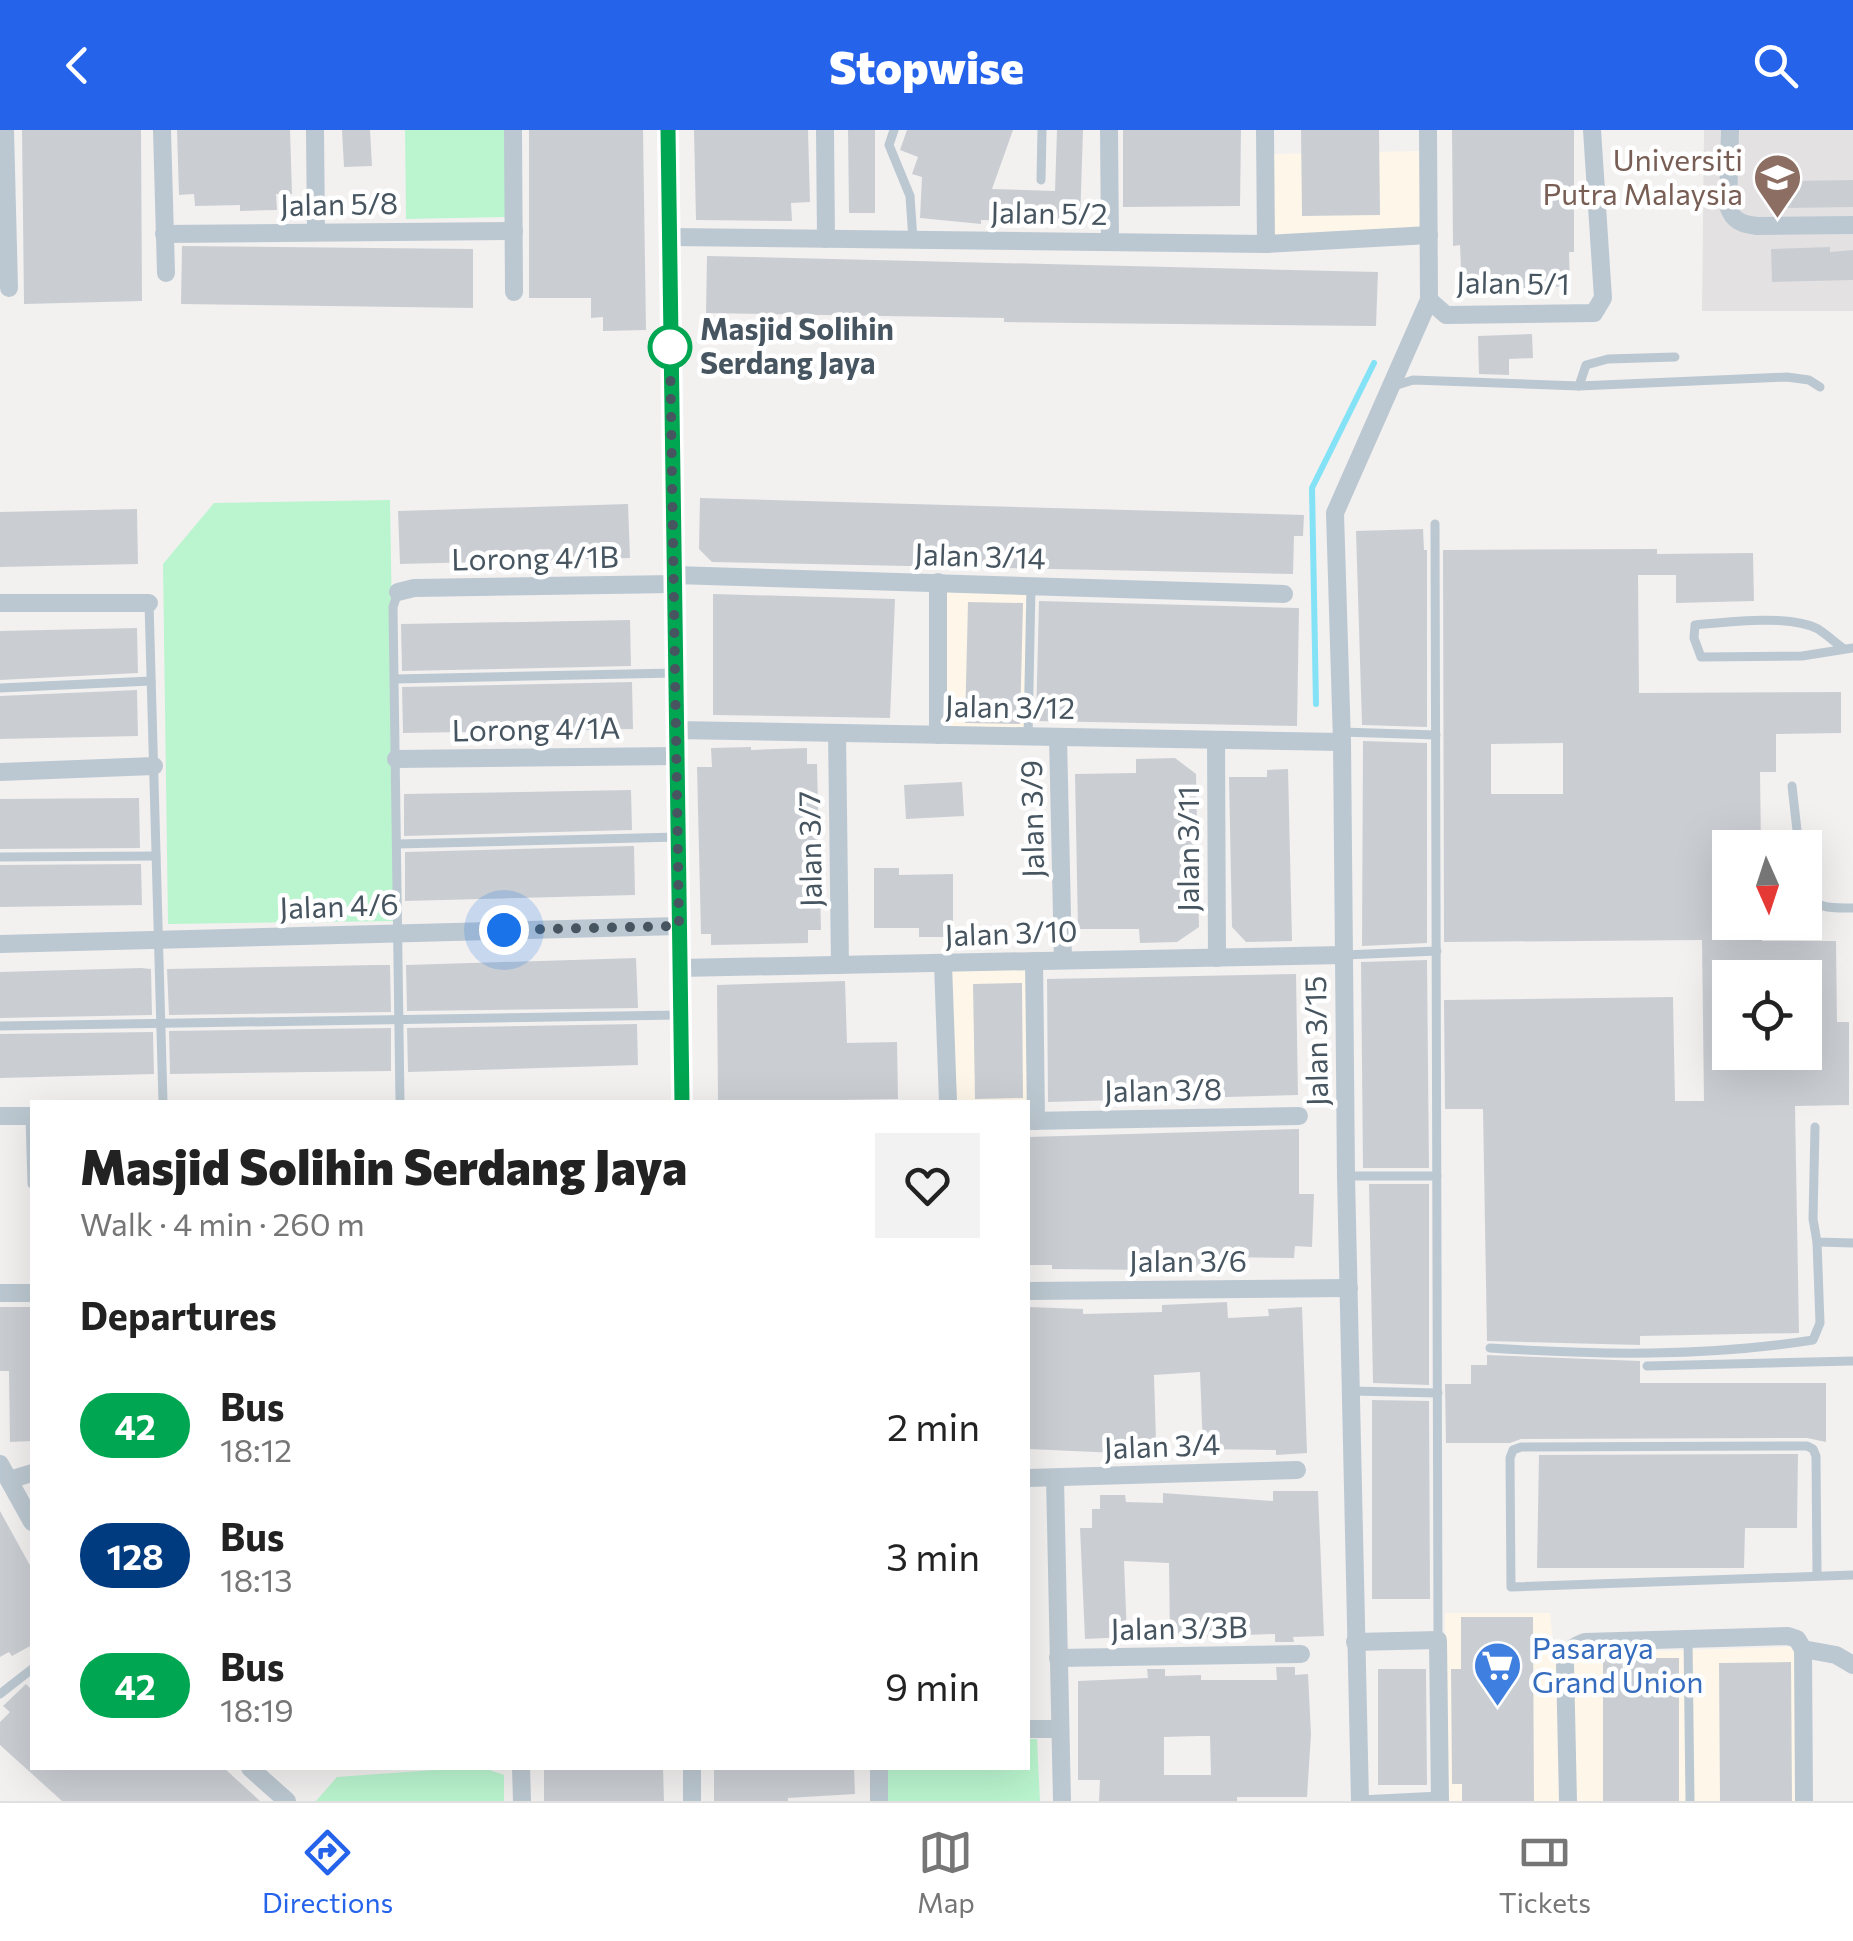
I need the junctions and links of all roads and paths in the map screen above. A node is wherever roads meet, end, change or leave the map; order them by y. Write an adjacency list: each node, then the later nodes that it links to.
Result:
1 (5, 130): 26 (street)
2 (162, 130): 18 (street)
3 (315, 130): 17 (street)
4 (513, 130): 16 (street)
5 (668, 130): 20 (street)
6 (825, 130): 21 (street)
7 (894, 130): 22 (lane)
8 (1042, 130): 14 (lane)
9 (1109, 130): 23 (street)
10 (1265, 130): 24 (street)
11 (1428, 130): 19 (street)
12 (1592, 130): 28 (street, Jalan 5/1)
13 (1730, 130): 15 (street)
14 (1041, 180)
15 (1853, 224)
16 (514, 231): 17 (street, Jalan 5/8); 27 (street)
17 (316, 232): 18 (street, Jalan 5/8)
18 (164, 234): 25 (street)
19 (1429, 235): 24 (street, Jalan 5/2); 28 (street)
20 (669, 237): 21 (street, Jalan 5/2); 34 (street)
21 (826, 239): 22 (street, Jalan 5/2)
22 (914, 240): 23 (street, Jalan 5/2)
23 (1110, 242): 24 (street, Jalan 5/2)
24 (1266, 244)
25 (166, 273)
26 (9, 288)
27 (514, 292)
28 (1430, 300): 30 (street, Jalan 3/15)
29 (1675, 356): 31 (lane)
30 (1391, 386): 31 (lane); 52 (street, Jalan 3/15)
31 (1578, 386): 32 (lane)
32 (1820, 386)
33 (1435, 524): 49 (lane)
34 (674, 580): 35 (street, Jalan 3/14); 37 (street, Lorong 4/1B); 42 (street)
35 (938, 582): 36 (street, Jalan 3/14); 48 (street)
36 (1031, 586): 38 (street, Jalan 3/14); 50 (lane)
37 (398, 592): 43 (lane)
38 (1284, 594)
39 (0, 602): 40 (street)
40 (149, 602): 44 (lane)
41 (1849, 648): 41 (lane)
42 (676, 673): 43 (lane); 46 (street)
43 (394, 679): 55 (lane)
44 (152, 681): 45 (lane); 56 (lane)
45 (0, 688)
46 (676, 730): 47 (street, Jalan 3/12); 54 (street)
47 (837, 733): 48 (street, Jalan 3/12); 76 (street, Jalan 3/7)
48 (938, 734): 50 (street, Jalan 3/12)
49 (1436, 735): 52 (lane); 70 (lane)
50 (1028, 737): 51 (street, Jalan 3/12)
51 (1058, 737): 53 (street, Jalan 3/12); 73 (street, Jalan 3/9)
52 (1342, 737): 53 (street, Jalan 3/12); 71 (street, Jalan 3/15)
53 (1216, 740): 72 (street, Jalan 3/11)
54 (677, 756): 55 (street, Lorong 4/1A); 60 (street)
55 (396, 759): 61 (lane)
56 (154, 766): 57 (street); 62 (lane)
57 (0, 772)
58 (1792, 786): 59 (lane)
59 (1796, 830)
60 (678, 837): 61 (lane); 66 (street)
61 (398, 844): 67 (lane)
62 (156, 856): 63 (lane); 68 (lane)
63 (0, 857)
64 (1822, 907): 65 (lane)
65 (1853, 908)
66 (679, 926): 67 (street, Jalan 4/6); 77 (street)
67 (399, 933): 68 (street, Jalan 4/6); 79 (lane)
68 (158, 940): 69 (street, Jalan 4/6); 80 (lane)
69 (0, 944)
70 (1437, 951): 71 (lane); 92 (lane)
71 (1344, 955): 72 (street, Jalan 3/10); 91 (street, Jalan 3/15)
72 (1217, 958): 73 (street, Jalan 3/10)
73 (1063, 960): 74 (street, Jalan 3/10)
74 (1034, 961): 75 (street, Jalan 3/10); 89 (street)
75 (943, 964): 76 (street, Jalan 3/10); 85 (street)
76 (840, 965): 77 (street, Jalan 3/10)
77 (680, 968): 78 (street)
78 (680, 1015): 79 (lane); 84 (street)
79 (400, 1020): 80 (lane); 83 (lane)
80 (161, 1023): 81 (lane); 82 (lane)
81 (0, 1026)
82 (163, 1100)
83 (400, 1100)
84 (682, 1100)
85 (948, 1100)
86 (0, 1116): 87 (street)
87 (30, 1116)
88 (1298, 1116): 89 (street, Jalan 3/8)
89 (1032, 1121)
90 (1815, 1127): 93 (lane)
91 (1346, 1176): 92 (lane); 95 (street, Jalan 3/15)
92 (1437, 1176): 103 (lane)
93 (1817, 1242): 94 (lane); 99 (lane)
94 (1853, 1242)
95 (1349, 1288): 96 (street, Jalan 3/6); 102 (street, Jalan 3/15)
96 (1030, 1291)
97 (0, 1293): 98 (street)
98 (30, 1293)
99 (1490, 1348)
100 (1853, 1361): 101 (lane)
101 (1647, 1366)
102 (1352, 1392): 103 (lane); 114 (street, Jalan 3/15)
103 (1438, 1392): 112 (lane)
104 (1298, 1470): 108 (street, Jalan 3/4)
105 (5, 1472): 106 (street); 109 (street)
106 (30, 1473)
107 (1030, 1478): 108 (street, Jalan 3/4)
108 (1054, 1478): 117 (street)
109 (30, 1518)
110 (1817, 1575): 110 (lane); 111 (lane)
111 (1853, 1575)
112 (1438, 1640): 114 (street); 127 (street)
113 (1688, 1640): 115 (street); 134 (street); 135 (lane)
114 (1356, 1642): 128 (street, Jalan 3/15)
115 (1803, 1650): 118 (street); 136 (street)
116 (1302, 1654): 117 (street, Jalan 3/3B)
117 (1058, 1658): 121 (street)
118 (1853, 1665)
119 (30, 1671): 120 (lane)
120 (0, 1694)
121 (1060, 1729): 122 (street); 133 (street)
122 (1030, 1730)
123 (252, 1770): 129 (street)
124 (521, 1770): 130 (street)
125 (692, 1770): 131 (street)
126 (879, 1770): 132 (street)
127 (1440, 1799): 128 (lane)
128 (1360, 1800)
129 (287, 1801)
130 (522, 1801)
131 (692, 1801)
132 (879, 1801)
133 (1062, 1801)
134 (1568, 1801)
135 (1690, 1801)
136 (1804, 1801)

